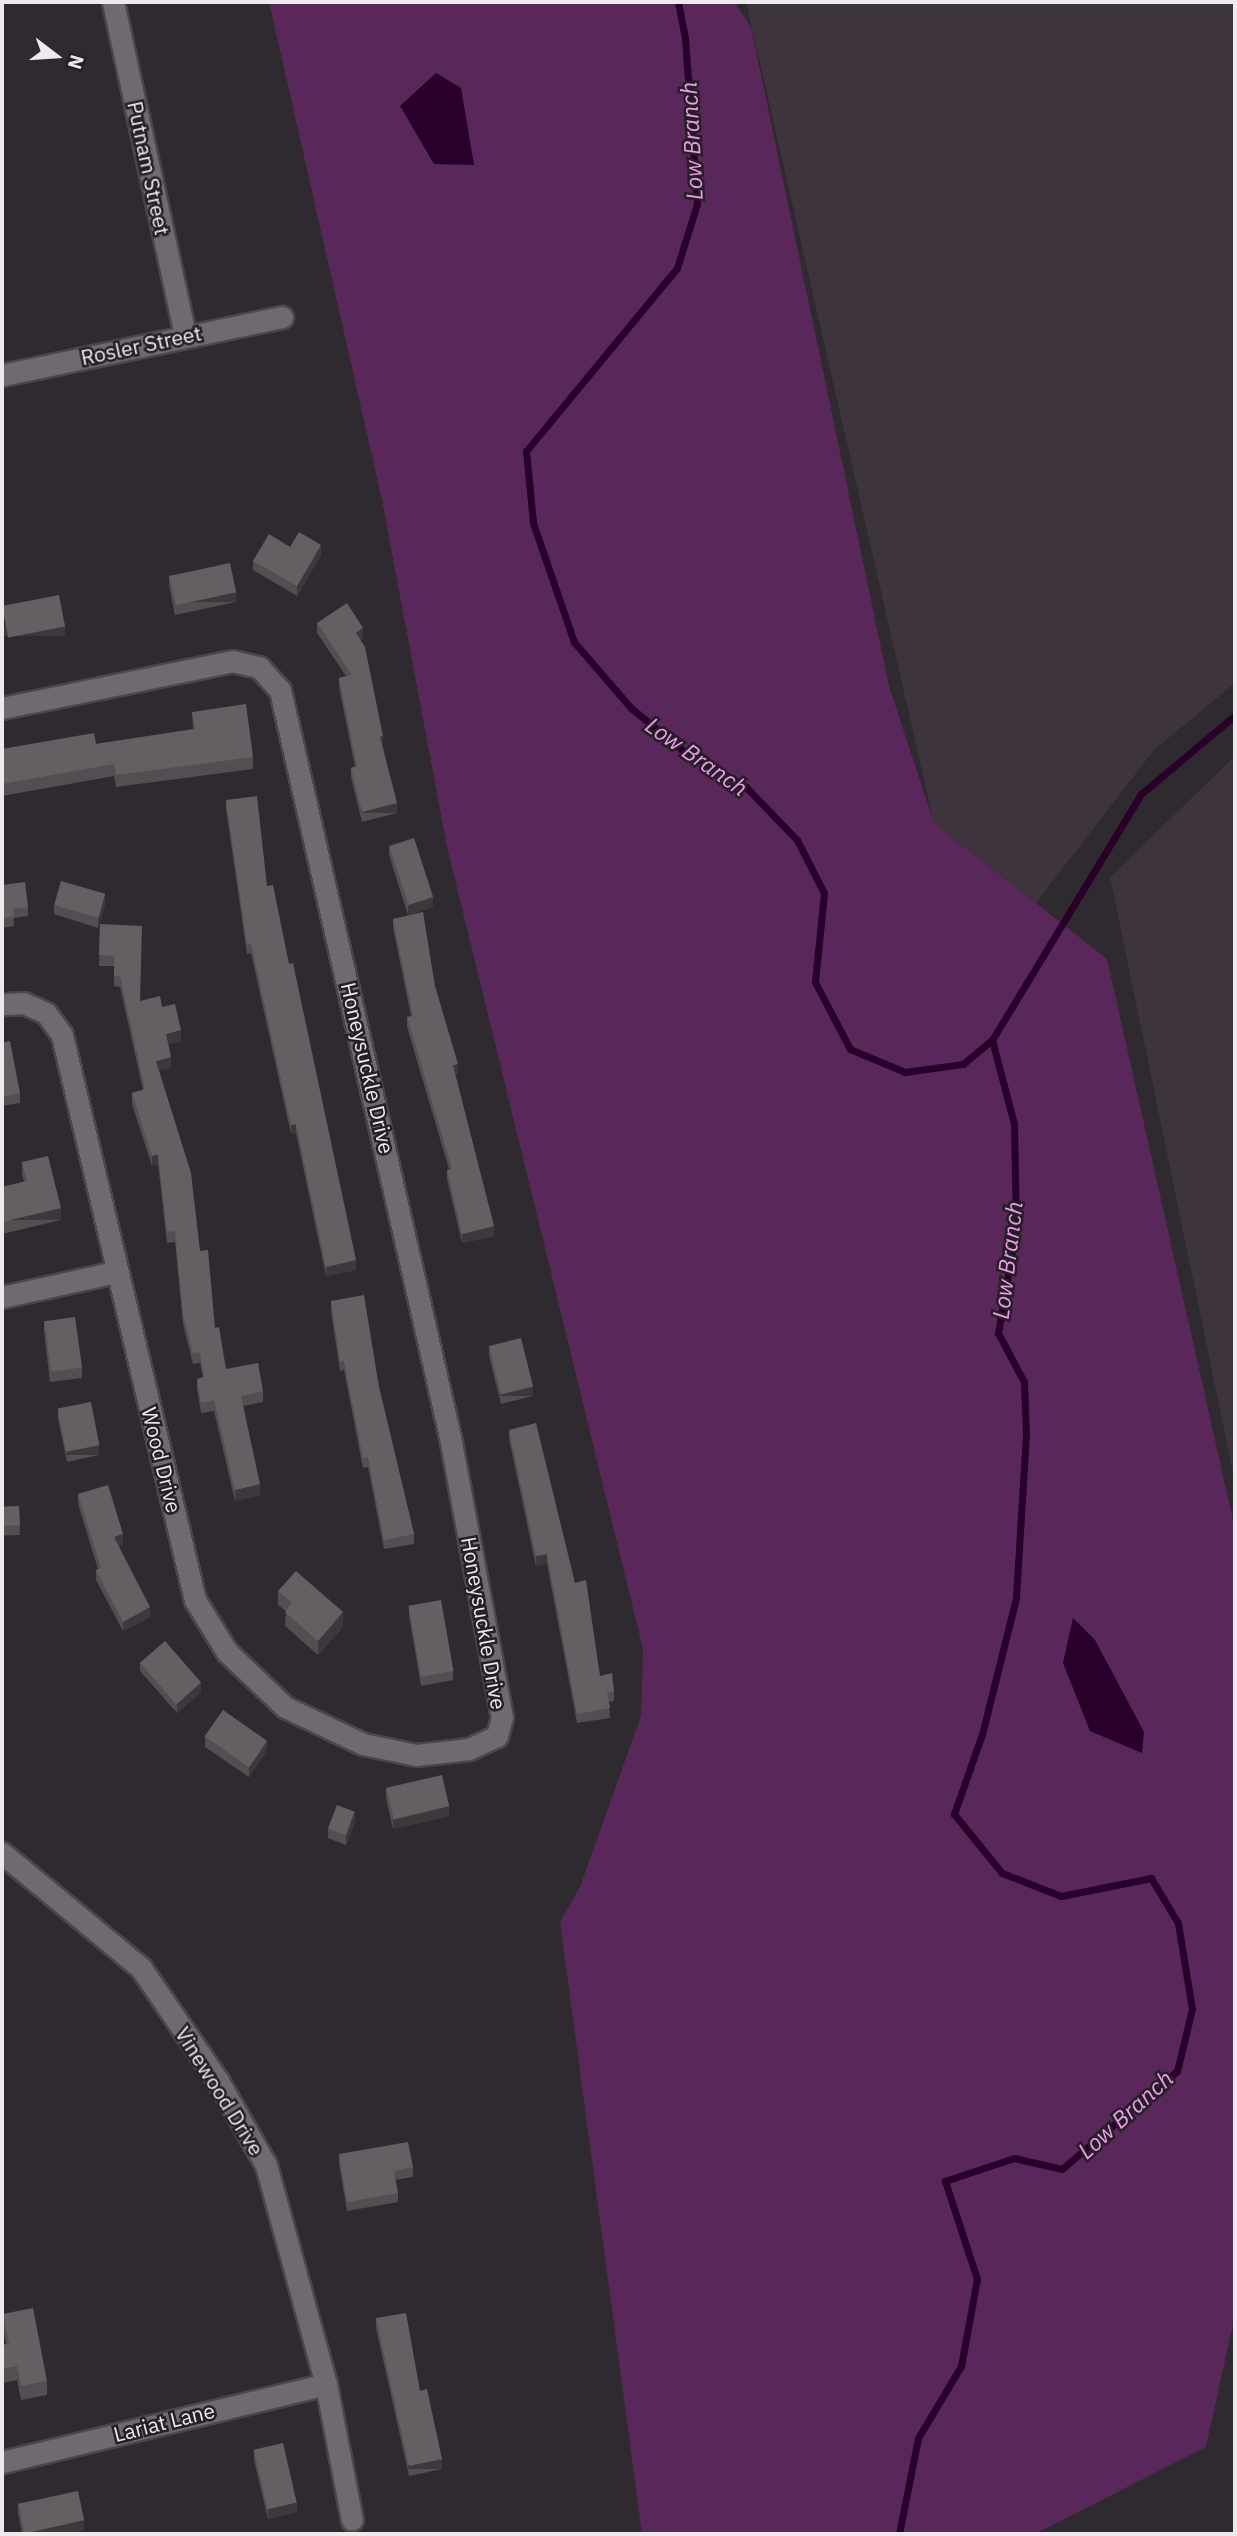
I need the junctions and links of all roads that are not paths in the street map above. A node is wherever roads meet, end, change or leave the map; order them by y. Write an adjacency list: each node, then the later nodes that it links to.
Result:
1 (113, 2): 3 (street, Putnam Street)
2 (282, 317): 3 (street, Rosler Street)
3 (185, 335): 4 (street, Rosler Street)
4 (2, 375)
5 (2, 708): 9 (street, Honeysuckle Drive)
6 (2, 1004): 7 (street, Wood Drive)
7 (116, 1272): 8 (street); 9 (street, Wood Drive)
8 (2, 1297)
9 (497, 1736)
10 (2, 1853): 11 (street, Vinewood Drive)
11 (326, 2384): 12 (street, Lariat Lane); 13 (street, Vinewood Drive)
12 (2, 2462)
13 (352, 2520)

